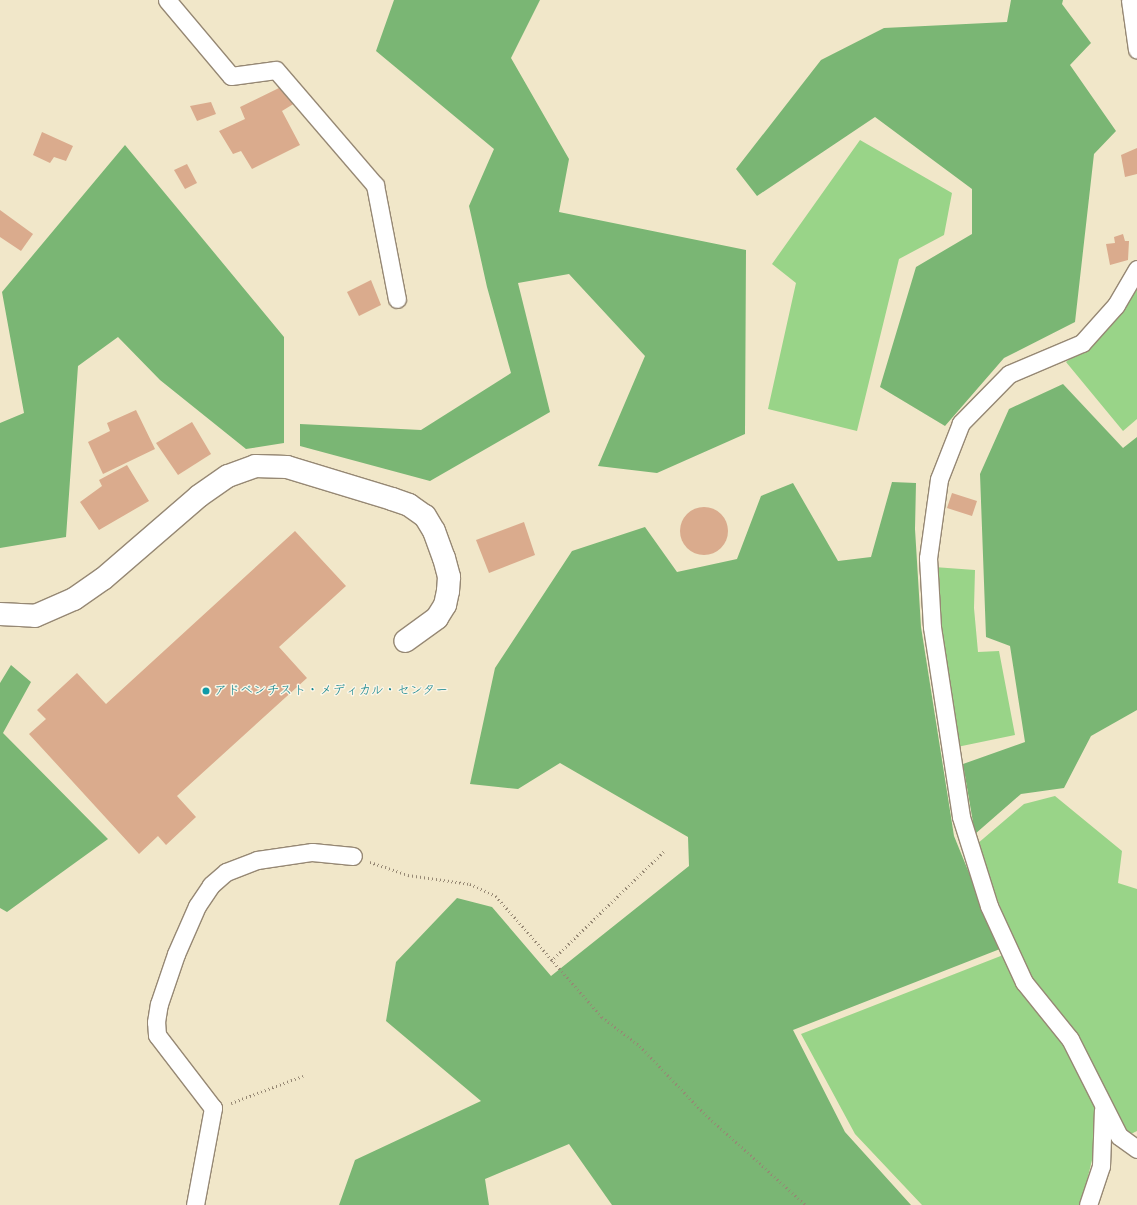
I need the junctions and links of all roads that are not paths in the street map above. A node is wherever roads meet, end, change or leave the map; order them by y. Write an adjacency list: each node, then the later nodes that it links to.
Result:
1 (167, 0): 5 (street)
2 (1130, 0): 3 (street)
3 (1137, 50)
4 (1137, 269): 9 (street)
5 (397, 299)
6 (0, 614): 7 (street)
7 (405, 642)
8 (353, 856): 11 (street)
9 (1102, 1106): 10 (street); 12 (street)
10 (1137, 1149)
11 (195, 1205)
12 (1088, 1205)

